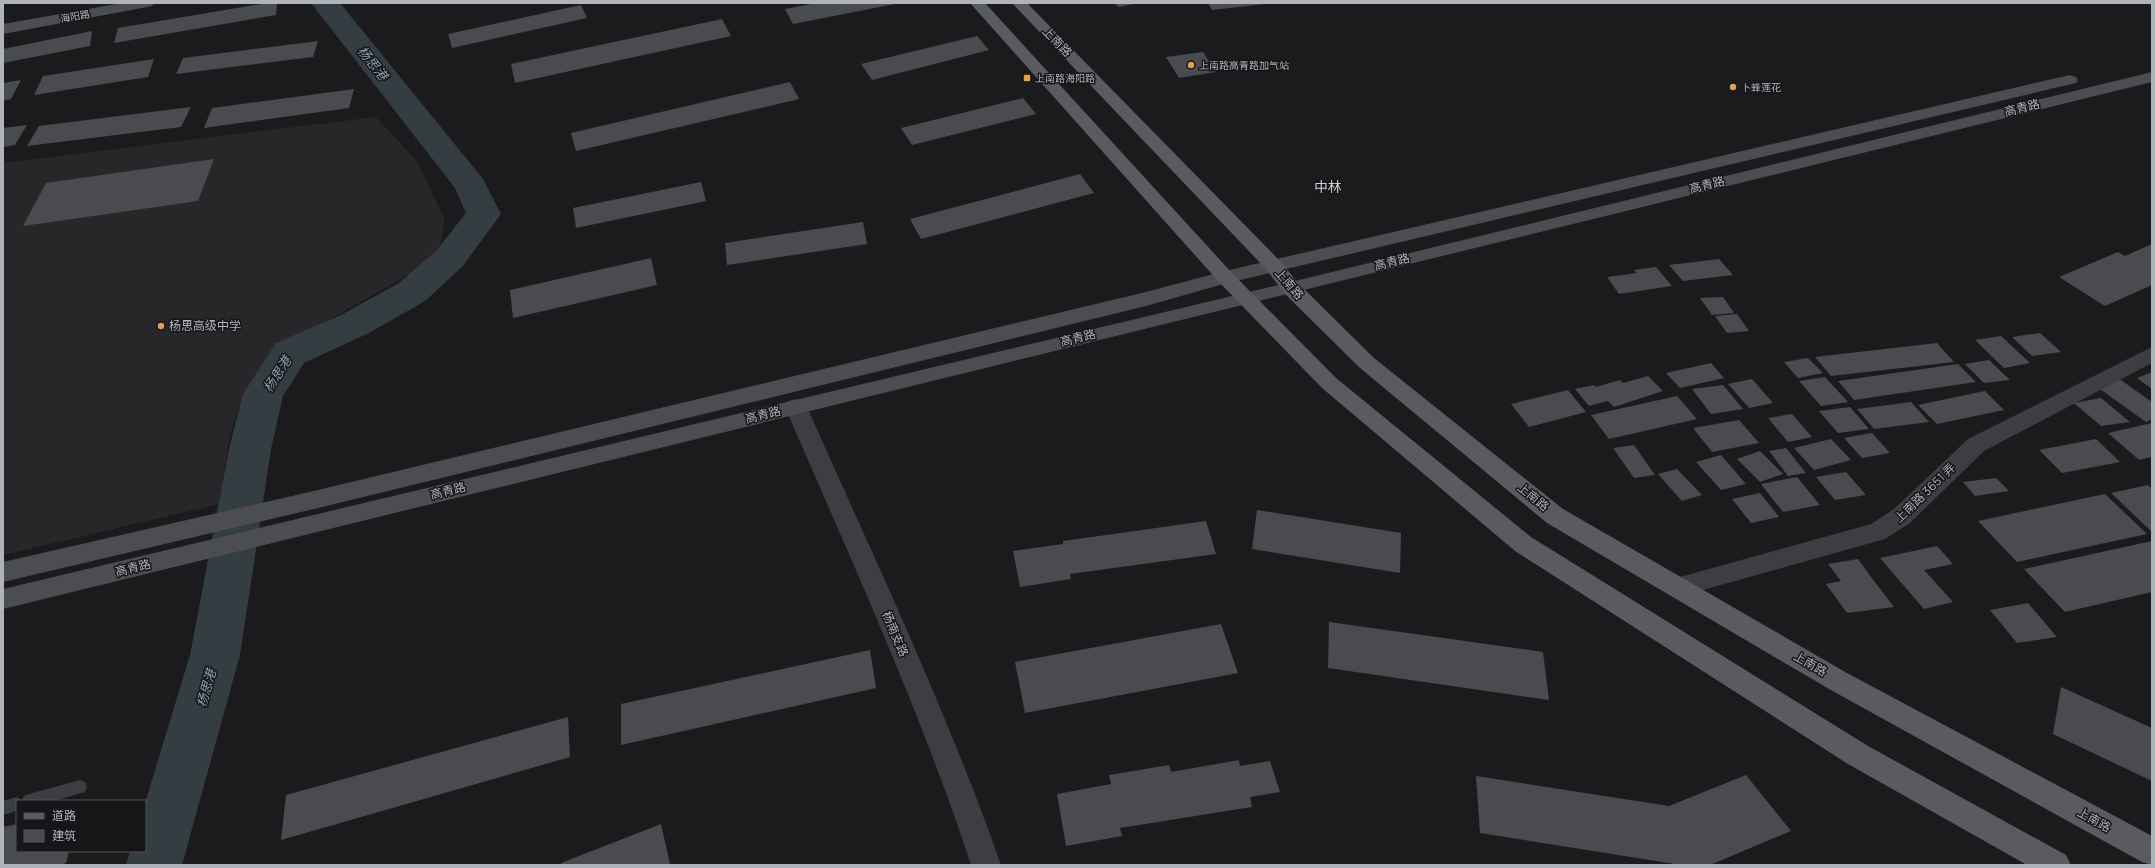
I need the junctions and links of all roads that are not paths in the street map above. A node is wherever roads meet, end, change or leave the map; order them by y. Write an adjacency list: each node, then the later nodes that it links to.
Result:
1 (147, 3): 4 (main road, 海阳路)
2 (977, 3): 8 (main road)
3 (1019, 3): 7 (main road, 上南路)
4 (3, 29)
5 (2152, 61): 7 (main road, 高青路)
6 (2152, 77): 9 (main road, 高青路)
7 (1274, 266): 8 (main road, 高青路); 9 (main road, 上南路)
8 (1225, 277): 10 (main road); 13 (main road, 高青路)
9 (1291, 288): 10 (main road, 高青路); 14 (main road, 上南路)
10 (1247, 298): 12 (main road, 高青路); 22 (main road)
11 (2152, 354): 14 (street, 上南路 3651 弄)
12 (796, 407): 15 (main road, 高青路); 21 (street, 杨南支路)
13 (3, 572)
14 (1678, 587): 20 (main road, 上南路)
15 (3, 599)
16 (80, 787): 17 (lane)
17 (33, 800)
18 (16, 804): 19 (lane)
19 (3, 808)
20 (2152, 852)
21 (986, 865)
22 (2056, 865)

